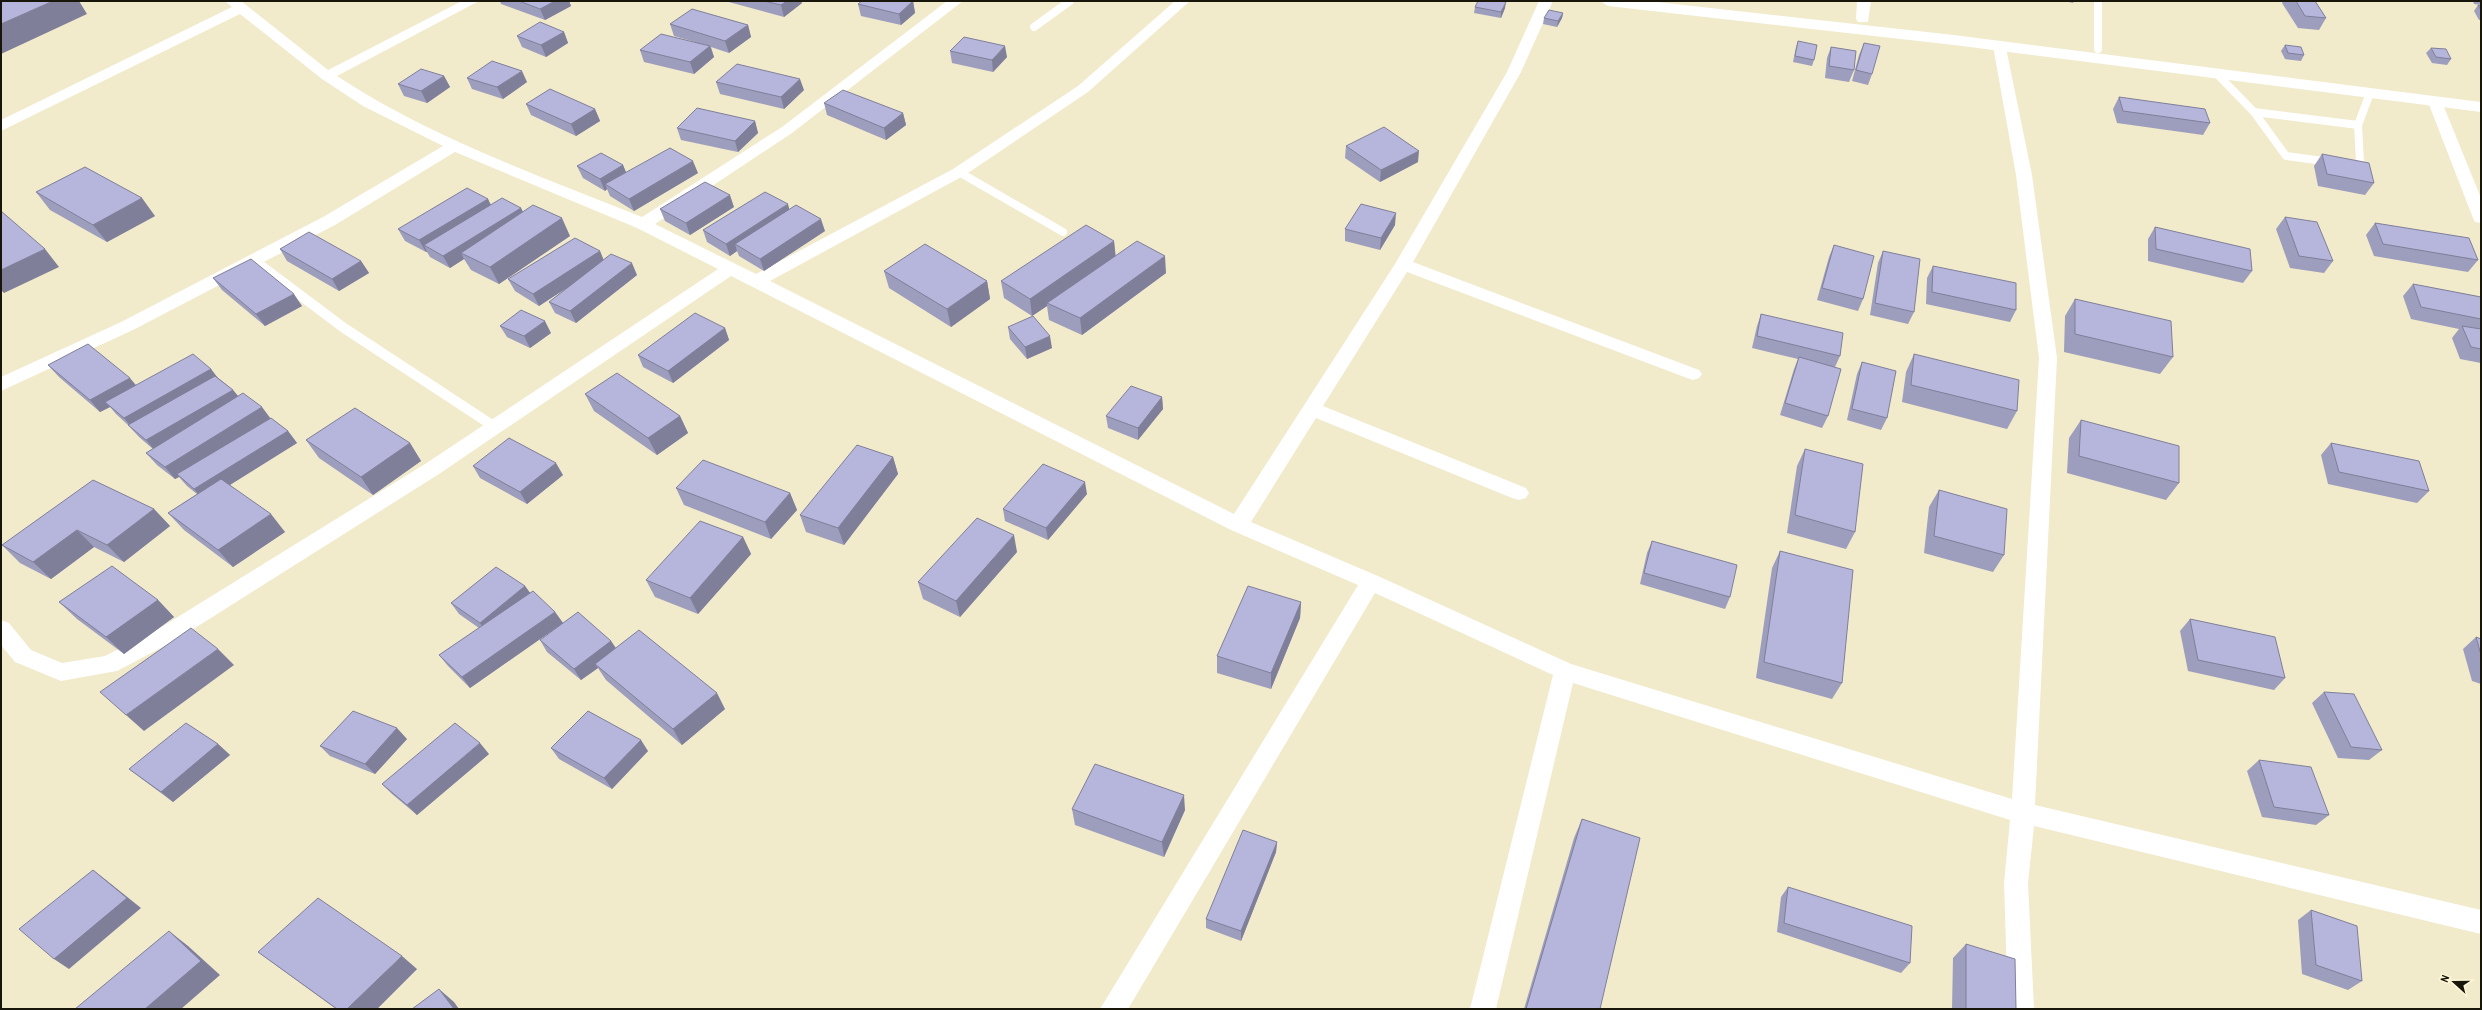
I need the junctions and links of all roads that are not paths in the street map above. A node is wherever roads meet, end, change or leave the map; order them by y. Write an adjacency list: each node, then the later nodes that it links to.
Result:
1 (472, 1): 16 (street)
2 (956, 1): 27 (street)
3 (1070, 1): 12 (lane)
4 (1184, 1): 25 (street)
5 (1546, 1): 30 (street)
6 (1608, 1): 13 (highway)
7 (1708, 1): 11 (highway)
8 (1864, 1): 11 (street)
9 (2098, 1): 14 (lane)
10 (236, 4): 16 (street); 23 (street)
11 (1863, 19): 14 (highway)
12 (1034, 27)
13 (2000, 46): 15 (highway); 42 (street)
14 (2098, 49): 18 (highway)
15 (2217, 74): 17 (highway); 21 (lane)
16 (327, 76): 24 (street)
17 (2370, 93): 19 (highway); 22 (lane)
18 (2481, 96)
19 (2435, 102): 20 (highway); 26 (street)
20 (2481, 107)
21 (2254, 112): 22 (lane); 22 (lane)
22 (2358, 125)
23 (1, 126)
24 (454, 146): 27 (street); 29 (street)
25 (959, 172): 28 (lane); 32 (street)
26 (2481, 218)
27 (643, 224): 31 (street)
28 (1063, 232)
29 (253, 260): 34 (street); 36 (lane)
30 (1403, 264): 33 (street); 35 (street)
31 (731, 268): 32 (street); 36 (street)
32 (755, 282): 38 (street)
33 (1693, 374)
34 (1, 384)
35 (1313, 409): 37 (street); 38 (street)
36 (495, 427): 40 (street)
37 (1519, 494)
38 (1238, 525): 39 (street)
39 (1371, 582): 41 (street); 44 (street)
40 (1, 629)
41 (1565, 671): 42 (street); 45 (street)
42 (2023, 813): 43 (street); 46 (street)
43 (2481, 922)
44 (1112, 1009)
45 (1484, 1009)
46 (2021, 1009)

